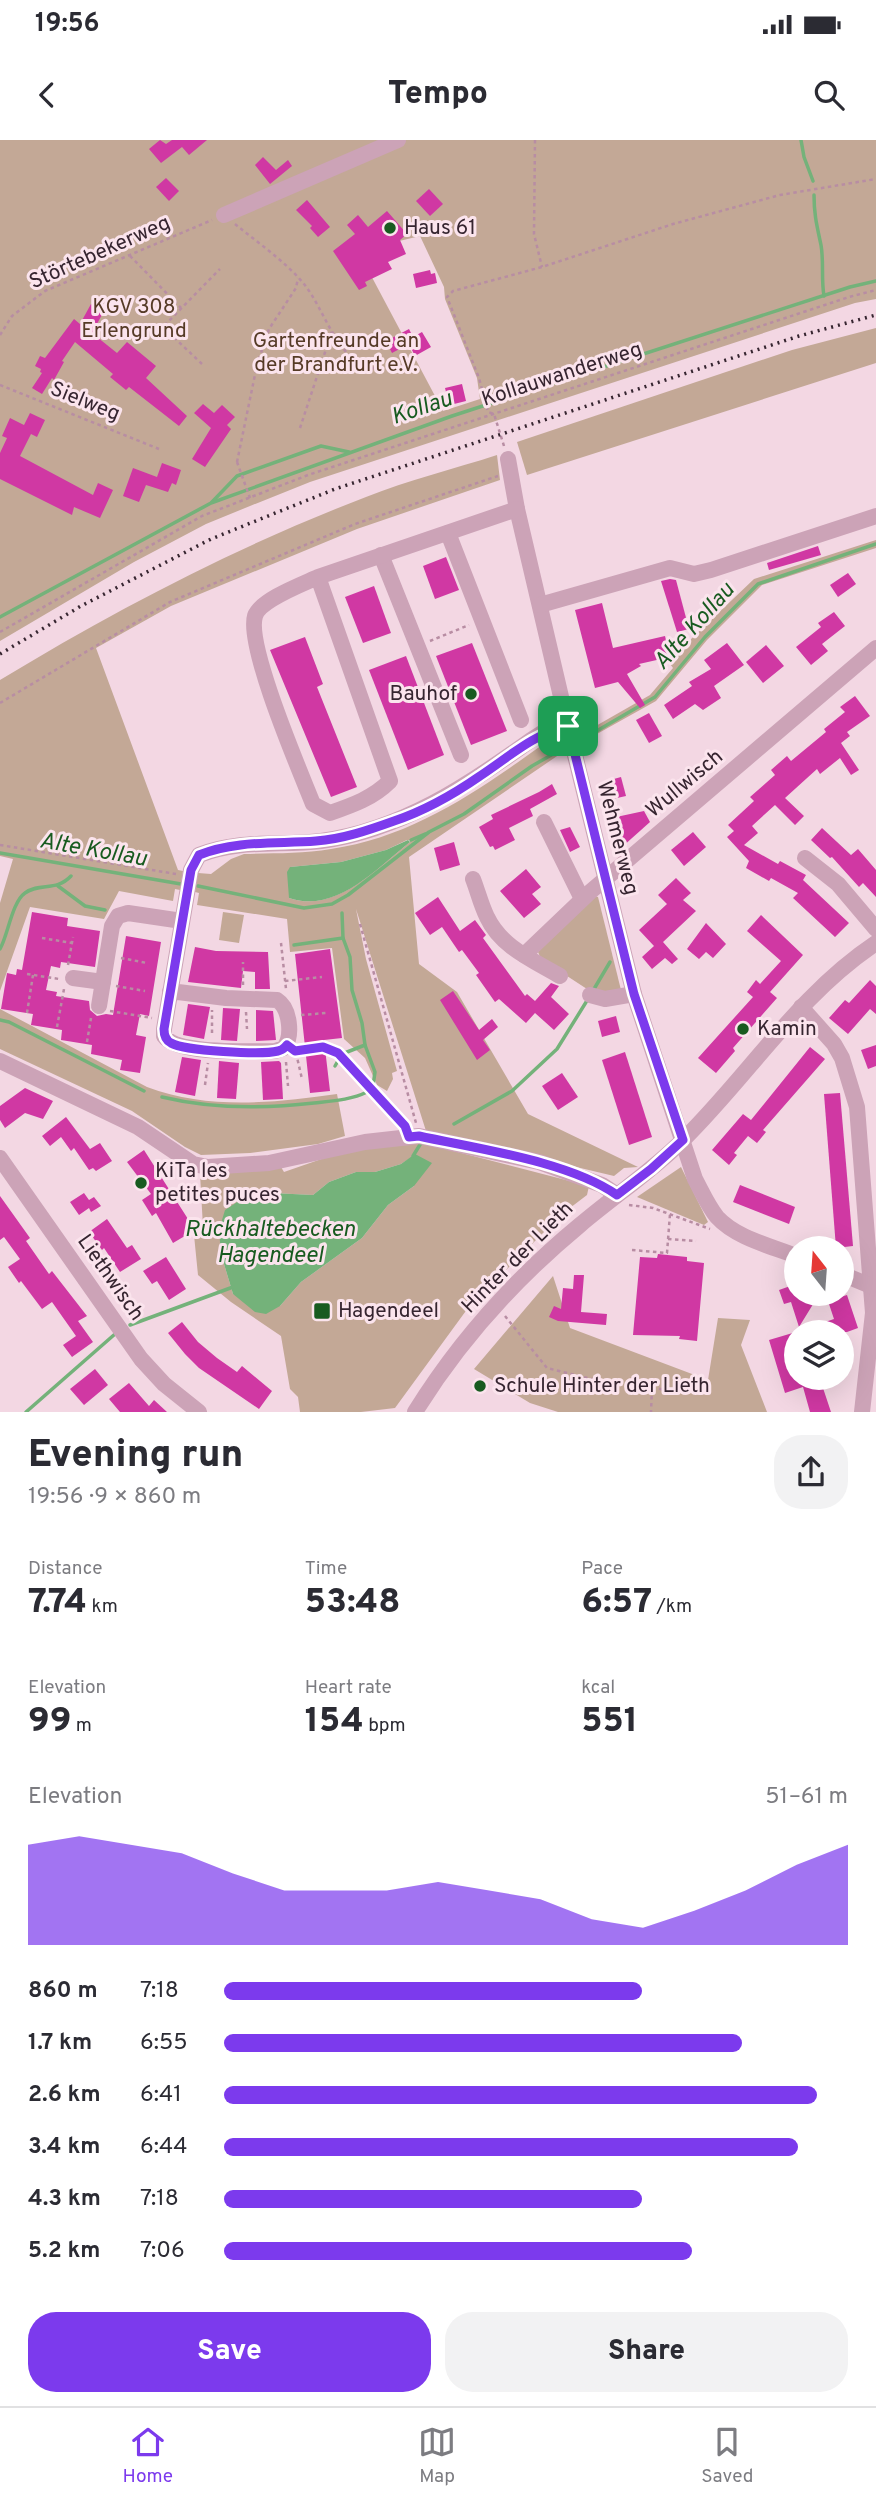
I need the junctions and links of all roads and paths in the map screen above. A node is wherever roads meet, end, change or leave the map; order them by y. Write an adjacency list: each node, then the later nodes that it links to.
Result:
1 (398, 140): 4 (street)
2 (535, 140): 6 (path)
3 (876, 179): 6 (path)
4 (224, 215): 5 (path, Störtebekerweg); 8 (path)
5 (130, 256): 10 (path); 12 (path, Störtebekerweg)
6 (542, 267): 16 (path)
7 (220, 269): 10 (path)
8 (298, 278): 11 (path); 20 (path, bridge)
9 (876, 290): 16 (path, Kollauwanderweg)
10 (181, 308): 13 (path)
11 (332, 331): 14 (path); 17 (path)
12 (0, 335)
13 (202, 364)
14 (411, 365)
15 (0, 385): 18 (path, Sielweg)
16 (494, 414): 19 (path); 20 (path, Kollauwanderweg)
17 (300, 428)
18 (159, 449)
19 (509, 466): 21 (street, Wehmerweg); 31 (path)
20 (250, 498): 28 (path, Kollauwanderweg)
21 (517, 509): 23 (street); 26 (street, Wehmerweg)
22 (876, 516): 26 (street)
23 (448, 533): 24 (street); 27 (street)
24 (382, 555): 25 (street); 29 (street)
25 (318, 577): 25 (street)
26 (540, 605): 33 (street, Wehmerweg)
27 (482, 620): 29 (path); 32 (street)
28 (0, 632)
29 (417, 646): 34 (street)
30 (876, 648): 39 (street, Wullwisch)
31 (0, 703)
32 (521, 720)
33 (568, 726): 38 (street); 39 (street, Wehmerweg)
34 (461, 755)
35 (544, 822): 41 (street)
36 (0, 845): 38 (path)
37 (805, 858): 44 (street)
38 (186, 873): 42 (street)
39 (605, 879): 41 (street, Wullwisch); 62 (street, Wehmerweg)
40 (473, 880): 49 (street)
41 (582, 900): 49 (street, Wullwisch)
42 (182, 921): 50 (street); 61 (street)
43 (360, 924): 81 (path)
44 (876, 929)
45 (42, 939): 46 (path)
46 (72, 943)
47 (281, 943): 58 (path)
48 (876, 943): 66 (street, Hinter der Lieth)
49 (524, 954): 56 (street)
50 (107, 956): 52 (path); 59 (street)
51 (243, 962): 65 (path)
52 (148, 963)
53 (27, 974): 54 (path)
54 (33, 975): 57 (path); 69 (path)
55 (322, 976): 58 (path)
56 (560, 976)
57 (73, 978): 59 (street)
58 (285, 981): 68 (path)
59 (102, 983): 60 (path); 67 (street)
60 (145, 991)
61 (170, 991): 64 (street); 71 (street)
62 (634, 994): 63 (street); 82 (street, Wehmerweg)
63 (590, 995)
64 (213, 996): 65 (street); 72 (path)
65 (243, 999): 68 (street)
66 (801, 1007): 82 (street, Hinter der Lieth); 92 (street)
67 (96, 1008): 71 (path); 73 (path)
68 (284, 1009): 70 (path); 74 (street)
69 (27, 1013)
70 (326, 1013)
71 (165, 1021): 72 (street)
72 (210, 1041): 74 (street); 79 (path)
73 (87, 1042)
74 (284, 1048): 80 (path)
75 (0, 1061): 76 (street)
76 (18, 1068): 77 (street); 81 (street)
77 (0, 1074)
78 (302, 1079): 81 (path)
79 (205, 1085)
80 (288, 1086)
81 (414, 1136): 84 (street)
82 (683, 1140): 84 (street, Hinter der Lieth); 86 (street)
83 (0, 1158): 98 (street, Liethwisch)
84 (620, 1199): 85 (path); 99 (street, Hinter der Lieth)
85 (670, 1214): 86 (path); 87 (path)
86 (727, 1226): 90 (street)
87 (668, 1239): 88 (path); 89 (path)
88 (696, 1241)
89 (632, 1250)
90 (784, 1251)
91 (854, 1279): 92 (street)
92 (874, 1287): 101 (street)
93 (505, 1316): 94 (path)
94 (523, 1339): 95 (path); 96 (path)
95 (519, 1342)
96 (652, 1388): 97 (path); 100 (path)
97 (702, 1394)
98 (199, 1412)
99 (415, 1412)
100 (651, 1412)
101 (862, 1412)

